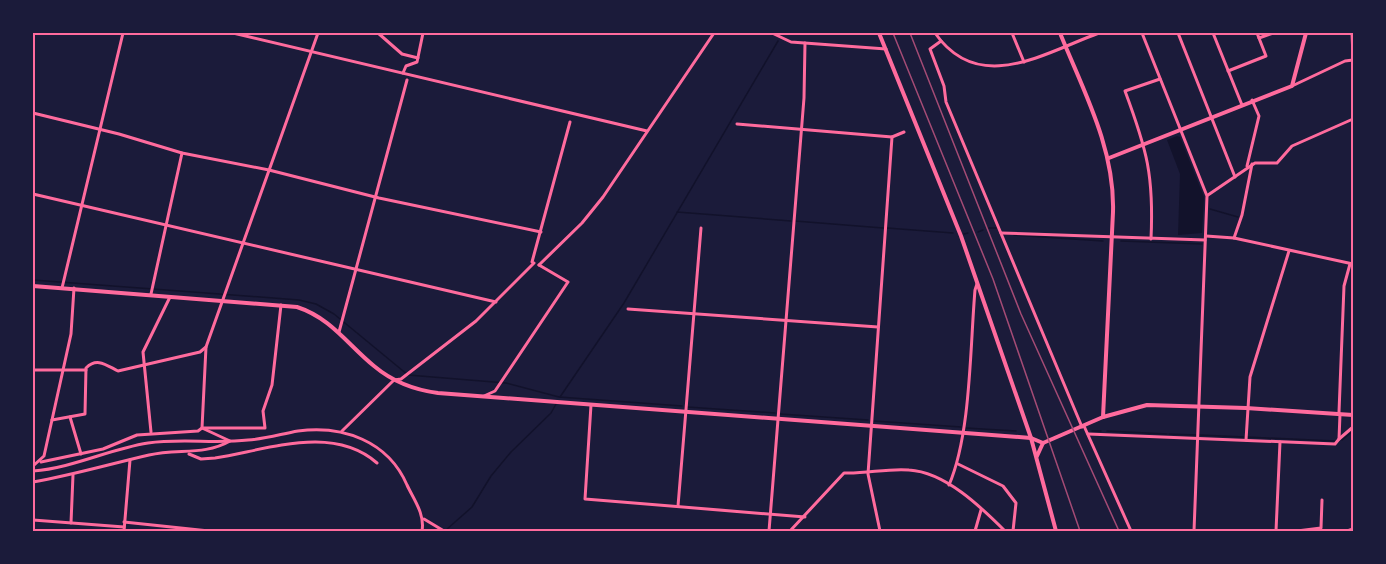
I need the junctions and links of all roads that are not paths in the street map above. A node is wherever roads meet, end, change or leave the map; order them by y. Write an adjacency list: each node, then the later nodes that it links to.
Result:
1 (123, 33): 41 (street)
2 (233, 33): 25 (street)
3 (318, 33): 25 (street)
4 (378, 33): 26 (street)
5 (423, 33): 26 (street)
6 (714, 33): 44 (street)
7 (772, 33): 22 (street)
8 (879, 33): 24 (street)
9 (935, 33): 21 (street)
10 (1012, 33): 28 (street)
11 (1060, 33): 23 (street)
12 (1099, 33): 23 (street)
13 (1142, 33): 31 (street)
14 (1178, 33): 37 (street)
15 (1213, 33): 29 (street)
16 (1257, 33): 20 (street)
17 (1273, 33): 20 (street)
18 (1305, 33): 33 (street)
19 (1352, 33): 27 (street)
20 (1259, 38): 29 (street)
21 (941, 41): 28 (street); 61 (street)
22 (805, 43): 24 (street); 42 (street)
23 (1065, 45): 28 (street); 49 (street)
24 (886, 49): 72 (street)
25 (311, 52): 30 (street); 52 (street)
26 (418, 58): 30 (street)
27 (1353, 58): 33 (street)
28 (1024, 63)
29 (1228, 71): 35 (street)
30 (403, 74): 44 (street)
31 (1160, 79): 43 (street); 47 (street)
32 (406, 81): 56 (street)
33 (1292, 86): 34 (street)
34 (1252, 100): 35 (street); 51 (street)
35 (1242, 105): 37 (street)
36 (33, 113): 41 (street)
37 (1211, 117): 43 (street); 53 (street)
38 (1353, 119): 50 (street)
39 (570, 122): 60 (street)
40 (737, 124): 42 (street)
41 (100, 129): 48 (street); 57 (street)
42 (801, 129): 46 (street); 83 (street)
43 (1180, 129): 47 (street); 55 (street)
44 (647, 132): 70 (street)
45 (904, 132): 46 (street)
46 (892, 137): 84 (street)
47 (1144, 144): 49 (street); 65 (street)
48 (182, 153): 52 (street); 58 (street)
49 (1109, 158): 62 (street)
50 (1252, 164): 51 (street); 64 (street)
51 (1247, 168): 53 (street)
52 (269, 170): 56 (street); 66 (street)
53 (1235, 177): 55 (street)
54 (33, 194): 57 (street)
55 (1207, 196): 63 (street)
56 (375, 198): 60 (street); 71 (street)
57 (82, 204): 58 (street); 74 (street)
58 (165, 225): 66 (street); 76 (street)
59 (701, 228): 82 (street)
60 (542, 232): 68 (street)
61 (1001, 233): 62 (street); 104 (street)
62 (1111, 238): 65 (street); 100 (street)
63 (1205, 238): 64 (street); 65 (street); 94 (street)
64 (1234, 238): 67 (street)
65 (1151, 239)
66 (243, 244): 71 (street); 78 (street)
67 (1289, 251): 69 (street); 95 (street)
68 (534, 263): 70 (street); 79 (street)
69 (1351, 264): 97 (street)
70 (539, 266): 92 (street)
71 (356, 270): 79 (street); 85 (street)
72 (978, 284): 109 (street); 111 (street)
73 (33, 286): 74 (street)
74 (62, 288): 75 (street)
75 (74, 288): 76 (street); 89 (street)
76 (150, 294): 77 (street)
77 (171, 296): 78 (street); 87 (street)
78 (224, 300): 80 (street); 86 (street)
79 (496, 302): 91 (street)
80 (281, 305): 85 (street); 106 (street)
81 (628, 309): 82 (street)
82 (694, 313): 83 (street); 96 (street)
83 (785, 320): 84 (street); 101 (street)
84 (878, 327): 103 (street)
85 (339, 332): 91 (street)
86 (206, 347): 87 (street); 106 (street)
87 (144, 365): 90 (street); 108 (street)
88 (33, 370): 89 (street)
89 (63, 370): 90 (street); 102 (street)
90 (86, 370): 99 (street)
91 (394, 380): 92 (street); 107 (street)
92 (483, 397): 93 (street)
93 (591, 405): 96 (street); 132 (street)
94 (1199, 406): 95 (street); 100 (street); 112 (street)
95 (1246, 408): 97 (street); 114 (street)
96 (684, 412): 101 (street); 132 (street)
97 (1340, 413): 98 (street); 113 (street)
98 (1353, 415)
99 (70, 417): 102 (street); 119 (street)
100 (1103, 417): 104 (street)
101 (778, 419): 103 (street); 134 (street)
102 (52, 420): 122 (street)
103 (870, 426): 109 (street); 127 (street)
104 (1083, 426): 110 (street); 117 (street)
105 (1353, 427): 113 (street)
106 (202, 428): 108 (street); 115 (street)
107 (342, 431): 115 (street); 136 (street)
108 (151, 432): 119 (street)
109 (963, 433): 111 (street); 124 (street)
110 (1088, 434): 112 (street); 151 (street)
111 (1031, 438): 117 (street); 120 (street)
112 (1197, 439): 114 (street); 152 (street)
113 (1339, 439): 116 (street)
114 (1246, 440): 116 (street)
115 (230, 441): 118 (street); 126 (street)
116 (1280, 442): 153 (street)
117 (1043, 443): 120 (street)
118 (188, 453): 121 (street); 123 (street)
119 (81, 454): 122 (street)
120 (1036, 458): 150 (street)
121 (130, 460): 128 (street); 139 (street)
122 (41, 462): 125 (street)
123 (377, 462)
124 (958, 465): 130 (street); 149 (street)
125 (33, 466)
126 (33, 471)
127 (868, 474): 130 (street); 135 (street); 146 (street)
128 (73, 475): 129 (street); 138 (street)
129 (33, 482)
130 (950, 485): 133 (street)
131 (1322, 500): 154 (street)
132 (678, 506): 134 (street)
133 (981, 509): 147 (street); 148 (street)
134 (770, 513): 135 (street); 144 (street)
135 (805, 517): 145 (street)
136 (424, 519): 142 (street); 143 (street)
137 (33, 520): 138 (street)
138 (71, 523): 139 (street)
139 (124, 527): 141 (street)
140 (1353, 530): 155 (street)
141 (210, 531)
142 (422, 531)
143 (444, 531)
144 (769, 531)
145 (790, 531)
146 (880, 531)
147 (975, 531)
148 (1005, 531)
149 (1013, 531)
150 (1056, 531)
151 (1131, 531)
152 (1194, 531)
153 (1276, 531)
154 (1297, 531)
155 (1347, 531)

